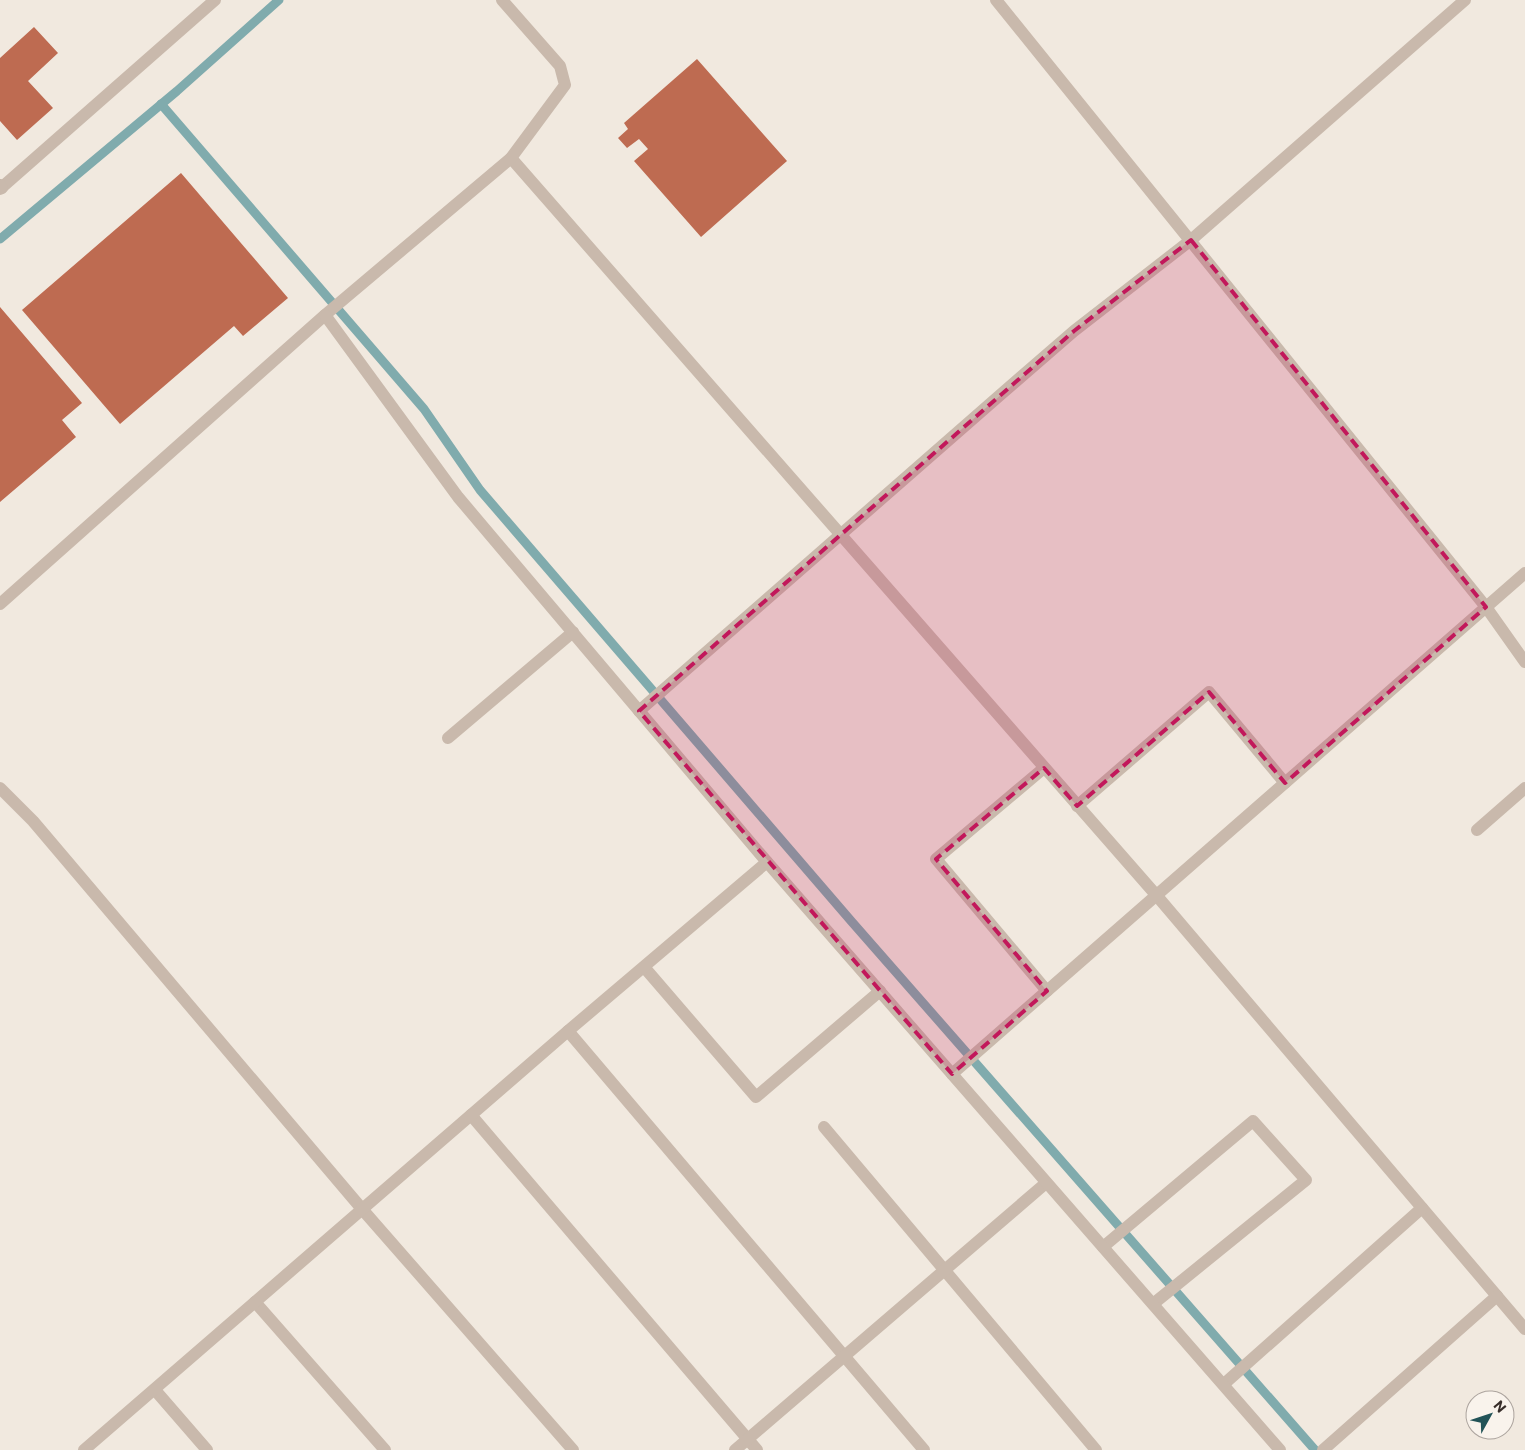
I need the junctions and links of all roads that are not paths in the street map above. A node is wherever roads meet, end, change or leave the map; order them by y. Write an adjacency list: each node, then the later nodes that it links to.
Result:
1 (216, 0): 6 (street)
2 (502, 0): 5 (street)
3 (996, 0): 7 (street)
4 (1465, 0): 7 (street)
5 (511, 158): 8 (street); 9 (street)
6 (1, 187)
7 (1191, 240): 9 (street); 12 (street)
8 (325, 315): 11 (street); 13 (street)
9 (841, 536): 15 (street); 17 (street)
10 (1525, 573): 12 (street)
11 (0, 604)
12 (1486, 607): 14 (street); 18 (street)
13 (573, 632): 15 (street); 16 (street)
14 (1525, 662)
15 (639, 710): 23 (street)
16 (448, 738)
17 (1044, 768): 21 (street); 27 (street)
18 (1285, 783): 21 (street); 24 (street)
19 (0, 788): 34 (street)
20 (1525, 788): 22 (street)
21 (1078, 806): 24 (street)
22 (1477, 830)
23 (767, 862): 25 (street); 26 (street)
24 (1157, 896): 27 (street); 33 (street)
25 (644, 966): 26 (street); 28 (street)
26 (880, 991): 29 (street)
27 (1047, 991): 29 (street)
28 (568, 1031): 30 (street); 41 (street)
29 (952, 1074): 32 (street)
30 (471, 1115): 34 (street); 44 (street)
31 (824, 1128): 36 (street)
32 (1046, 1183): 35 (street); 36 (street)
33 (1422, 1208): 37 (street); 42 (street)
34 (362, 1209): 38 (street); 48 (street)
35 (1103, 1247): 39 (street); 39 (street)
36 (944, 1270): 41 (street); 52 (street)
37 (1497, 1296): 40 (street); 54 (street)
38 (255, 1302): 43 (street); 47 (street)
39 (1153, 1304): 42 (street)
40 (1525, 1329)
41 (842, 1356): 44 (street); 51 (street)
42 (1224, 1384): 53 (street)
43 (154, 1390): 45 (street); 46 (street)
44 (747, 1439): 49 (street); 50 (street)
45 (84, 1450)
46 (207, 1450)
47 (385, 1450)
48 (573, 1450)
49 (735, 1450)
50 (757, 1450)
51 (924, 1450)
52 (1096, 1450)
53 (1280, 1450)
54 (1323, 1450)

